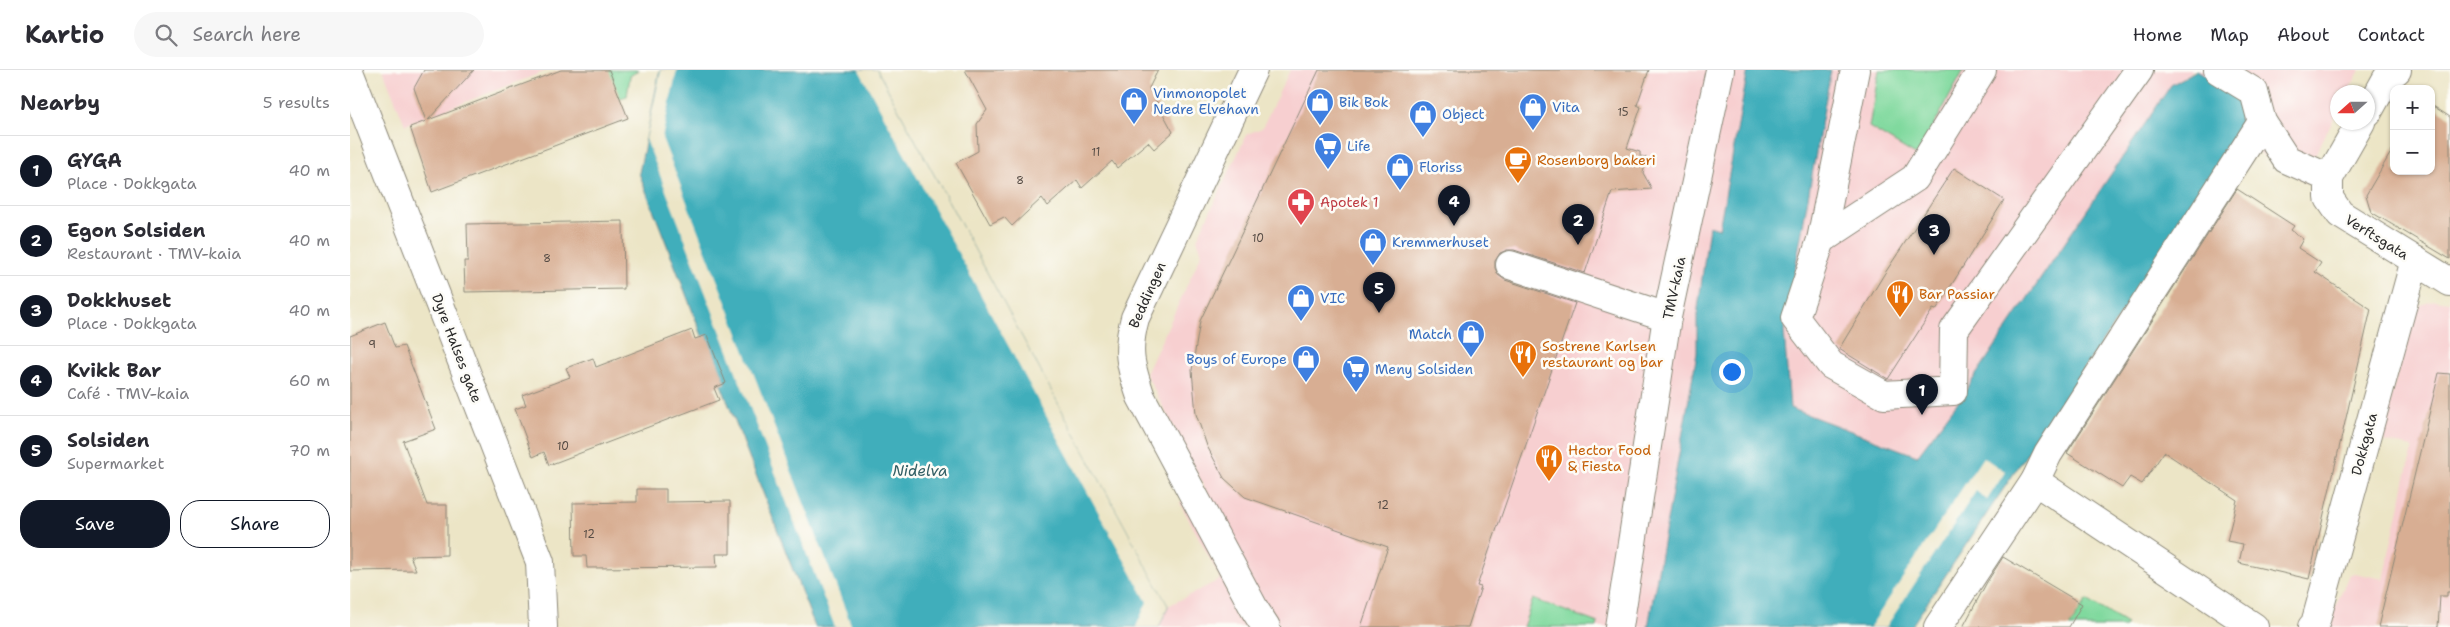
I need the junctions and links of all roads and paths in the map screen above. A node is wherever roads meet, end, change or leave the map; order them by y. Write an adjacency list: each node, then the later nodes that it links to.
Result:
1 (1253, 70): 20 (street, Beddingen)
2 (1720, 70): 17 (street, TMV-kaia)
3 (1855, 70): 13 (street)
4 (1982, 70): 13 (street)
5 (2139, 70): 13 (street)
6 (2218, 70): 10 (street)
7 (2397, 70): 9 (street)
8 (350, 74): 19 (street, Dyre Halses gate)
9 (2375, 99)
10 (2262, 122): 12 (street); 18 (street)
11 (2357, 130): 12 (street)
12 (2330, 178): 14 (street, Verftsgata)
13 (1821, 240)
14 (2415, 260): 16 (street, Verftsgata); 24 (street, Dokkgata)
15 (1510, 266): 17 (street)
16 (2450, 282)
17 (1667, 317): 21 (street, TMV-kaia)
18 (2035, 481): 22 (street); 23 (street)
19 (543, 627)
20 (1266, 627)
21 (1619, 627)
22 (1938, 627)
23 (2254, 627)
24 (2312, 627)

